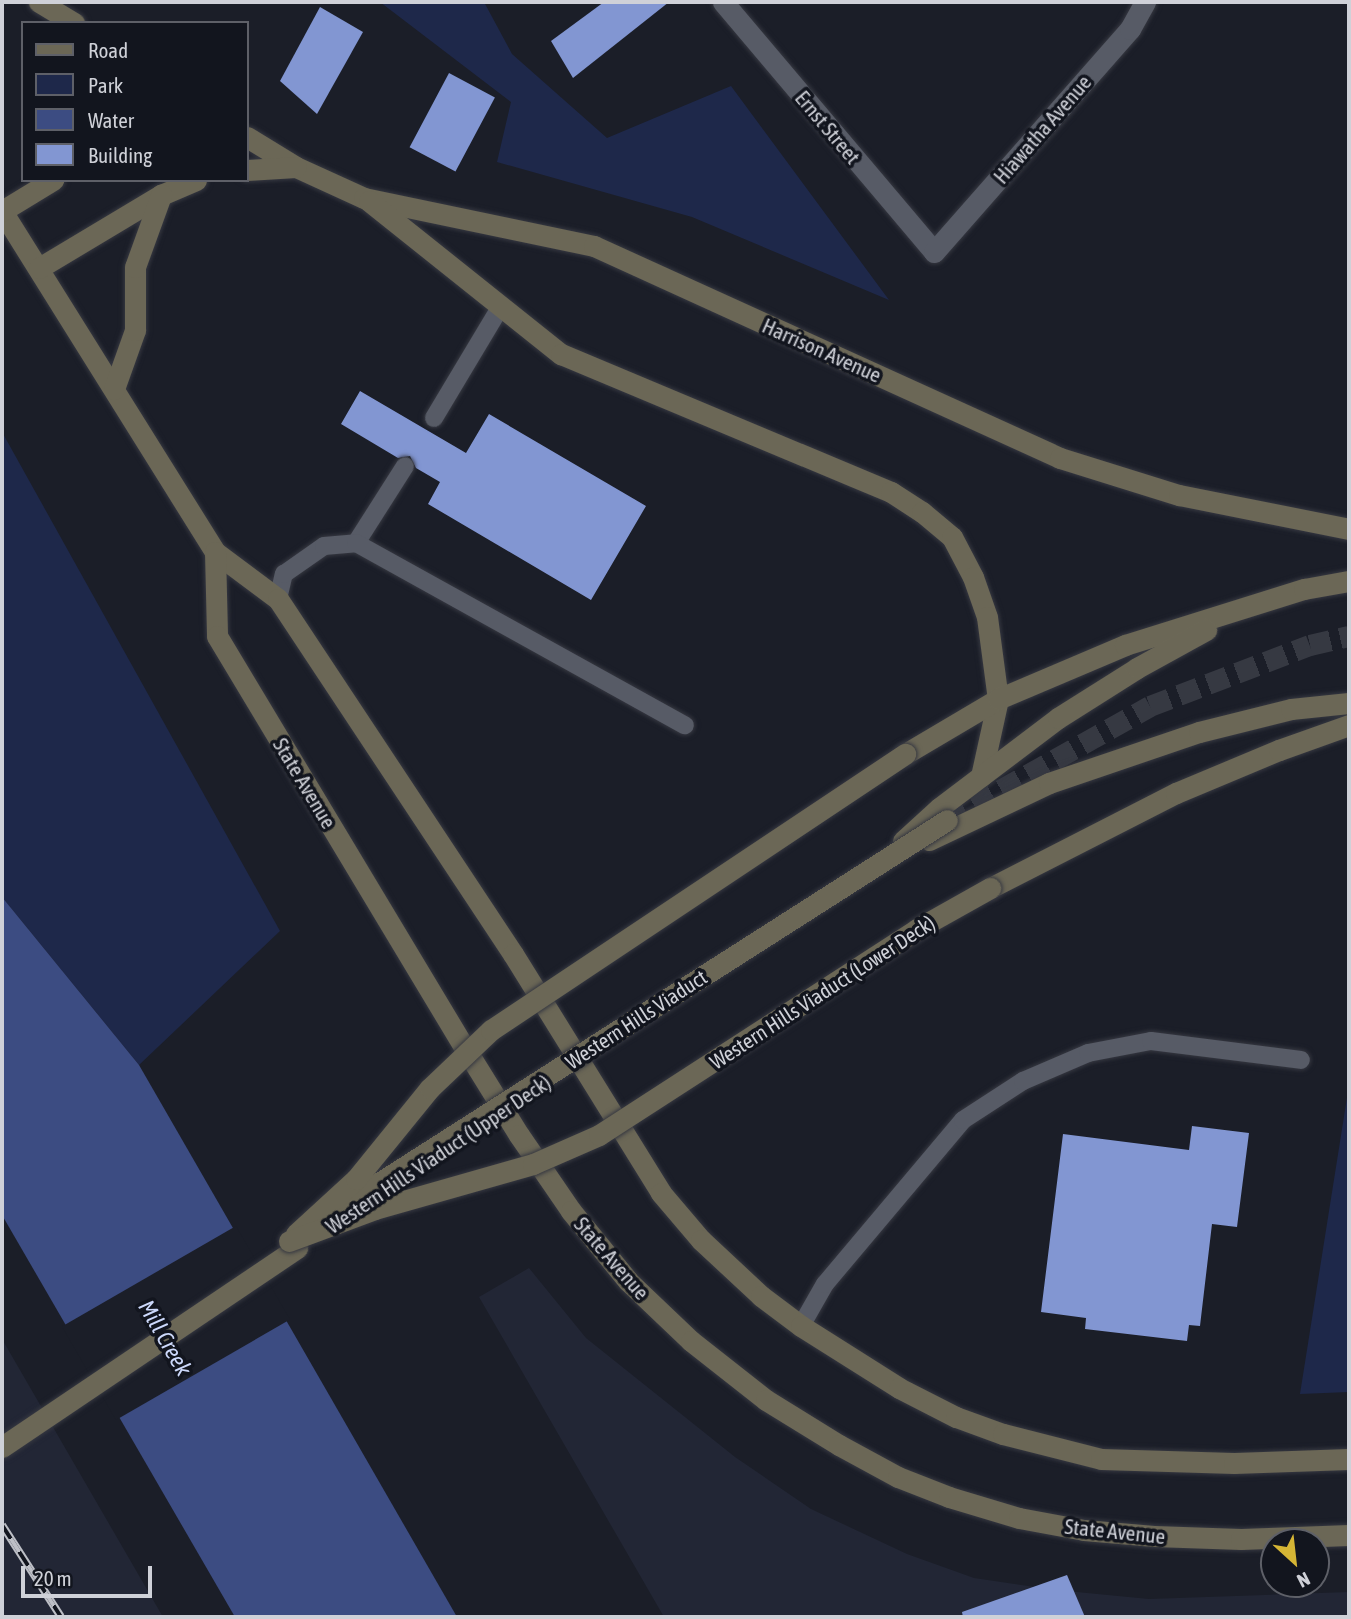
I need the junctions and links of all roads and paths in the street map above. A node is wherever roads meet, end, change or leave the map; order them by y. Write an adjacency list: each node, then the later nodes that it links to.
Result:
1 (39, 2): 4 (main road)
2 (723, 2): 13 (street, Ernst Street)
3 (1145, 2): 13 (street, Hiawatha Avenue)
4 (71, 21)
5 (248, 138): 6 (main road, Harrison Avenue)
6 (296, 167): 7 (main road, Harrison Avenue); 11 (main road, Harrison Avenue)
7 (248, 170)
8 (50, 182): 12 (main road)
9 (191, 182): 10 (main road)
10 (161, 195): 14 (main road); 16 (main road)
11 (364, 198): 15 (main road); 19 (main road, Harrison Avenue)
12 (2, 211): 14 (main road)
13 (934, 252)
14 (39, 268): 16 (main road)
15 (501, 306): 17 (lane); 25 (main road)
16 (114, 389): 21 (main road)
17 (434, 418)
18 (405, 466): 20 (lane)
19 (1349, 529)
20 (356, 542): 23 (lane); 27 (lane)
21 (215, 552): 23 (main road); 38 (main road, State Avenue)
22 (1349, 581): 24 (main road)
23 (278, 599): 34 (main road)
24 (1245, 608): 25 (main road, Western Hills Viaduct (Lower Deck)); 29 (main road, Western Hills Viaduct (Upper Deck))
25 (998, 699): 29 (main road); 33 (main road, Western Hills Viaduct (Lower Deck), bridge)
26 (1349, 703): 31 (main road, Western Hills Viaduct (Upper Deck), bridge)
27 (685, 725)
28 (1349, 725): 33 (main road, Western Hills Viaduct (Lower Deck), bridge)
29 (981, 776): 31 (main road, Western Hills Viaduct (Upper Deck), bridge)
30 (947, 820): 33 (main road, Western Hills Viaduct, bridge)
31 (876, 864): 36 (main road, Western Hills Viaduct (Upper Deck), bridge)
32 (1301, 1060): 34 (lane)
33 (289, 1241): 35 (main road, Western Hills Viaduct (Lower Deck))
34 (801, 1326): 37 (main road)
35 (2, 1436)
36 (2, 1447)
37 (1349, 1459)
38 (1349, 1535)

